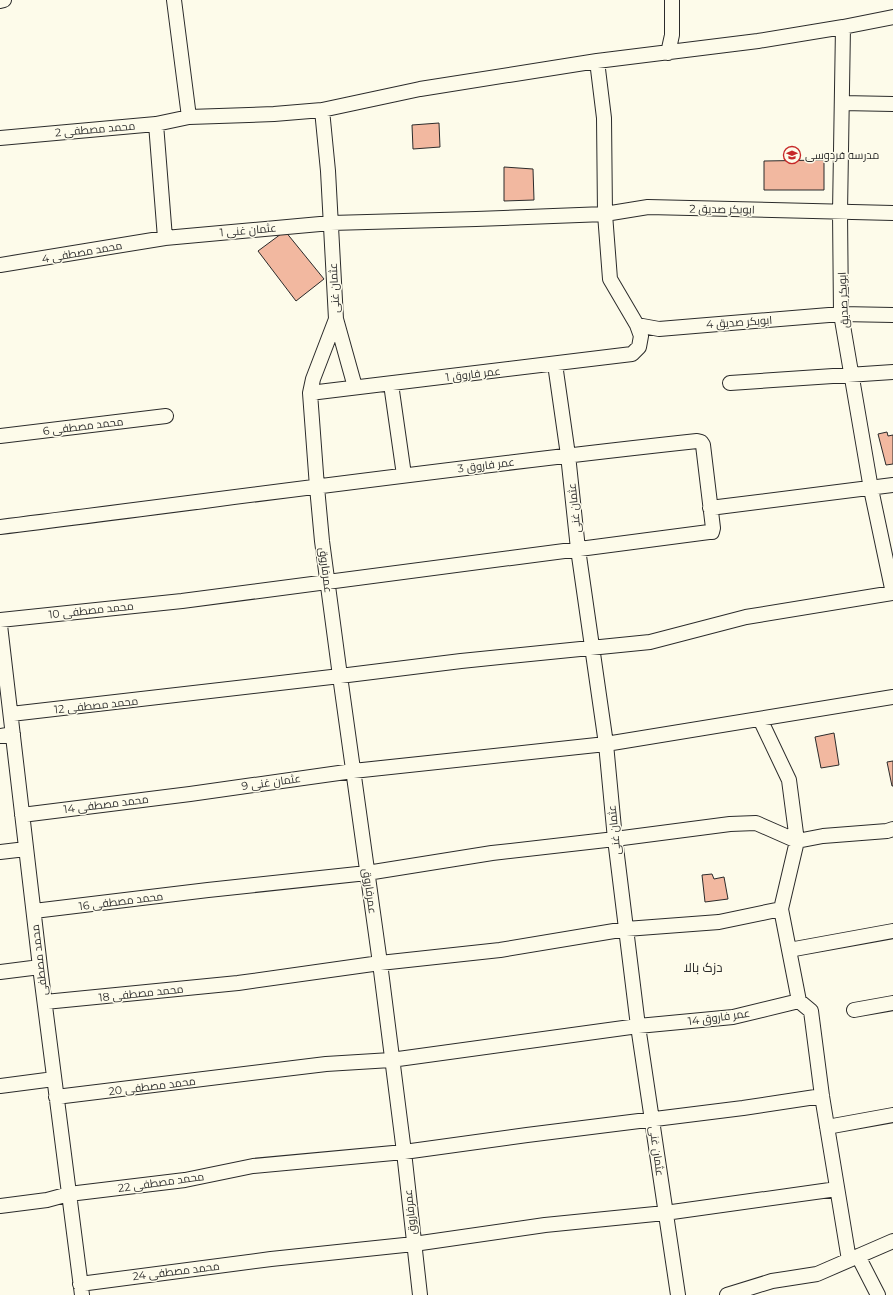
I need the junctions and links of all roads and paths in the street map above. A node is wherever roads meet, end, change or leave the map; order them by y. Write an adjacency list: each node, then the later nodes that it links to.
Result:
1 (4, 0): 4 (street)
2 (174, 0): 12 (street)
3 (672, 0): 7 (street)
4 (0, 1)
5 (893, 17): 6 (street, محمد مصطفی 2)
6 (843, 27): 7 (street, محمد مصطفی 2); 9 (street, ابوبکر صدیق)
7 (668, 53): 8 (street, محمد مصطفی 2)
8 (598, 62): 11 (street, محمد مصطفی 2); 17 (street)
9 (842, 103): 10 (street); 15 (street, ابوبکر صدیق)
10 (893, 104)
11 (322, 110): 12 (street, محمد مصطفی 2); 19 (street, عثمان غنی)
12 (189, 117): 13 (street, محمد مصطفی 2)
13 (156, 124): 14 (street, محمد مصطفی 2); 20 (street)
14 (0, 138)
15 (840, 212): 16 (street, ابوبکر صدیق 2); 17 (street, ابوبکر صدیق 2); 22 (street, ابوبکر صدیق)
16 (893, 213)
17 (605, 214): 18 (street, ابوبکر صدیق 2); 25 (street)
18 (476, 219): 19 (street, عثمان غنی 1)
19 (331, 223): 20 (street, عثمان غنی 1); 24 (street, عثمان غنی)
20 (165, 238): 21 (street, محمد مصطفی 4)
21 (0, 265)
22 (842, 314): 23 (street, ابوبکر صدیق 4); 25 (street, ابوبکر صدیق 4); 28 (street, ابوبکر صدیق)
23 (893, 315)
24 (336, 319): 31 (street); 32 (street, عثمان غنی)
25 (637, 325): 26 (street, عمر فاروق 1)
26 (555, 364): 30 (street, عمر فاروق 1); 35 (street, عثمان غنی)
27 (893, 372): 28 (street)
28 (852, 375): 29 (street); 39 (street, ابوبکر صدیق)
29 (730, 383)
30 (391, 384): 31 (street, عمر فاروق 1); 36 (street)
31 (355, 387): 32 (street, عمر فاروق 1)
32 (310, 393): 38 (street, عثمان غنی)
33 (166, 416): 34 (street, محمد مصطفی 6)
34 (0, 436)
35 (568, 455): 36 (street, عمر فاروق 3); 40 (street, عمر فاروق 3); 42 (street, عثمان غنی)
36 (404, 475): 38 (street, عمر فاروق 3)
37 (893, 485): 39 (street)
38 (317, 486): 41 (street, عمر فاروق 3); 43 (street, عمرفاروق)
39 (872, 489): 40 (street); 44 (street, ابوبکر صدیق)
40 (710, 508): 42 (street, محمد مصطفی 10)
41 (0, 527)
42 (578, 549): 43 (street, محمد مصطفی 10); 47 (street, عثمان غنی)
43 (328, 582): 45 (street, محمد مصطفی 10); 48 (street, عمرفاروق)
44 (893, 593): 47 (street, محمد مصطفی 12)
45 (0, 620)
46 (0, 625): 50 (street, محمد مصطفی)
47 (592, 647): 48 (street, محمد مصطفی 12); 53 (street, عثمان غنی)
48 (340, 676): 50 (street, محمد مصطفی 12); 54 (street, عمرفاروق)
49 (893, 697): 51 (street, عثمان غنی 9)
50 (10, 714): 52 (street, محمد مصطفی)
51 (760, 718): 53 (street, عثمان غنی 9); 59 (street)
52 (6, 735): 56 (street, محمد مصطفی)
53 (606, 744): 54 (street, عثمان غنی 9); 58 (street, عثمان غنی)
54 (353, 770): 55 (street, عثمان غنی 9); 62 (street, عمرفاروق)
55 (190, 794): 56 (street, محمد مصطفی 14)
56 (22, 815): 60 (street, محمد مصطفی)
57 (893, 829): 59 (street)
58 (615, 839): 59 (street, محمد مصطفی 16); 62 (street, محمد مصطفی 16); 65 (street, عثمان غنی)
59 (797, 841): 63 (street)
60 (26, 849): 61 (street); 64 (street, محمد مصطفی)
61 (0, 852)
62 (367, 874): 64 (street, محمد مصطفی 16); 68 (street, عمرفاروق)
63 (781, 909): 65 (street, محمد مصطفی 18); 67 (street)
64 (34, 911): 69 (street, محمد مصطفی)
65 (626, 929): 68 (street, محمد مصطفی 18); 75 (street, عثمان غنی)
66 (893, 931): 67 (street)
67 (789, 950): 71 (street)
68 (380, 963): 72 (street, محمد مصطفی 18); 76 (street, عمرفاروق)
69 (40, 967): 70 (street); 72 (street, محمد مصطفی)
70 (0, 972)
71 (799, 1001): 75 (street, عمر فاروق 14); 79 (street)
72 (45, 1002): 77 (street, محمد مصطفی)
73 (893, 1003): 74 (street)
74 (854, 1010)
75 (638, 1026): 76 (street, عمر فاروق 14); 82 (street, عثمان غنی)
76 (391, 1060): 80 (street, محمد مصطفی 20); 84 (street, عمرفاروق)
77 (54, 1079): 78 (street); 80 (street, محمد مصطفی)
78 (0, 1086)
79 (822, 1096): 82 (street, محمد مصطفی 22); 83 (street)
80 (56, 1097): 86 (street, محمد مصطفی)
81 (893, 1115): 83 (street)
82 (652, 1120): 84 (street, محمد مصطفی 22); 88 (street, عثمان غنی)
83 (827, 1127): 85 (street)
84 (404, 1152): 86 (street, محمد مصطفی 22); 90 (street, عمرفاروق)
85 (837, 1189): 88 (street, محمد مصطفی 24); 91 (street)
86 (69, 1194): 87 (street, محمد مصطفی 22); 92 (street, محمد مصطفی)
87 (0, 1206)
88 (665, 1213): 90 (street, محمد مصطفی 24); 94 (street, عثمان غنی)
89 (893, 1241): 91 (street)
90 (414, 1244): 92 (street, محمد مصطفی 24); 93 (street, عمرفاروق)
91 (854, 1258): 95 (street); 96 (street)
92 (81, 1289)
93 (420, 1295)
94 (678, 1295)
95 (727, 1295)
96 (878, 1295)

